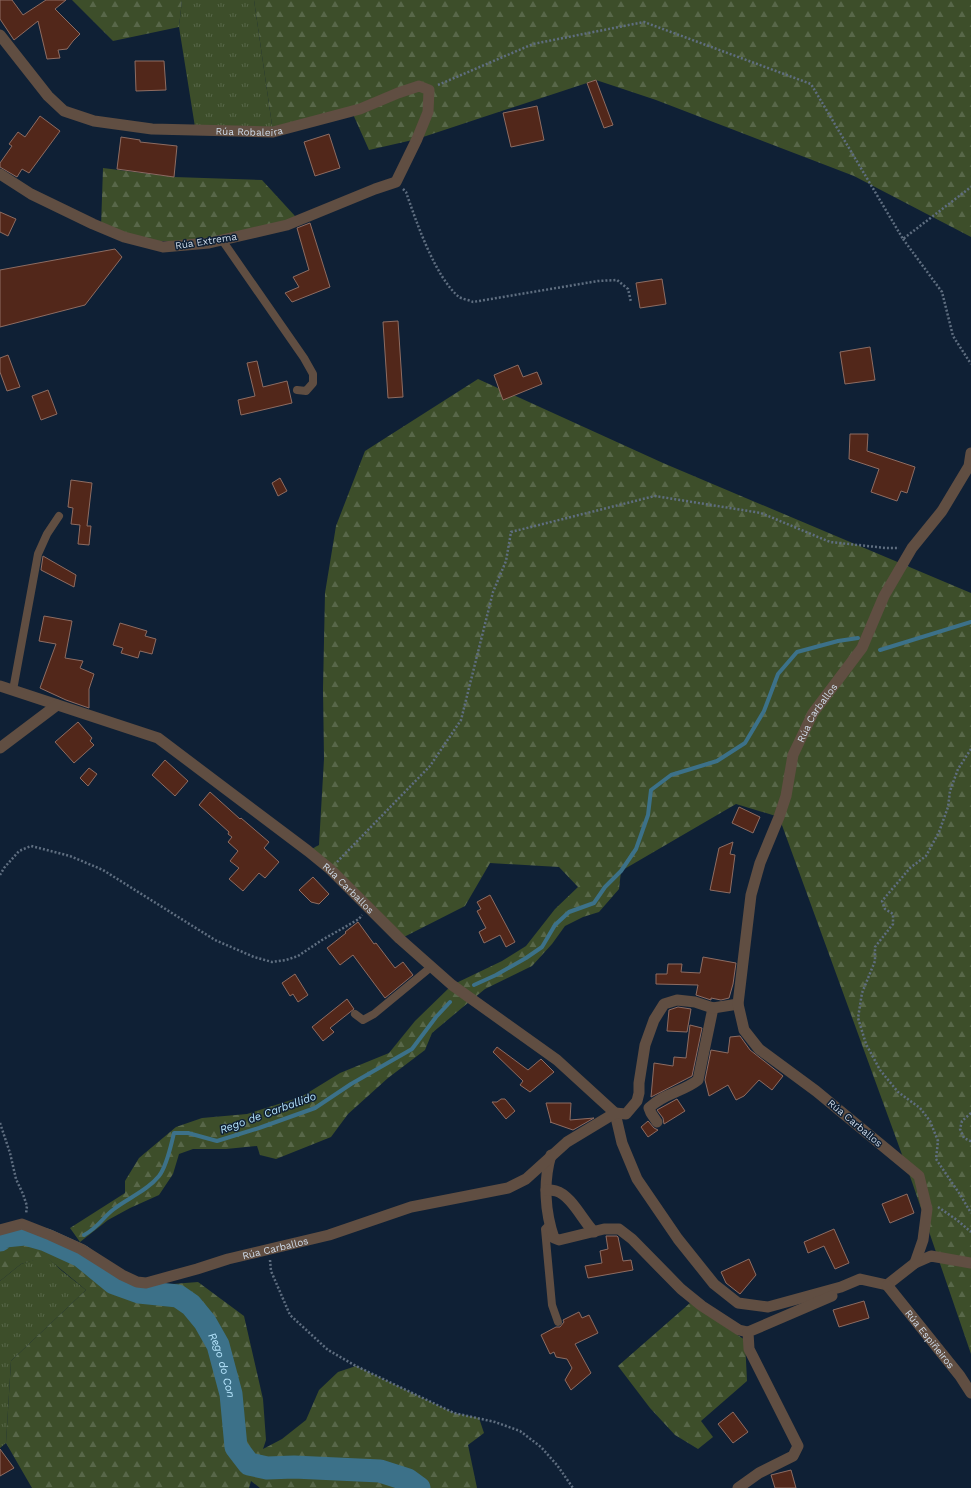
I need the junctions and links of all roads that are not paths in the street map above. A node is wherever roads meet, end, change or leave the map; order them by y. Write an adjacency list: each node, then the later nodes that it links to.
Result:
1 (0, 34): 3 (street, Rúa Robaleira)
2 (0, 174): 4 (street, Rúa Extrema)
3 (396, 182): 4 (street, Rúa Extrema)
4 (222, 240): 5 (lane)
5 (297, 390)
6 (971, 453): 13 (street, Rúa Carballos)
7 (58, 516): 9 (lane)
8 (0, 686): 9 (street, Rúa Carballos)
9 (13, 690): 10 (street, Rúa Carballos)
10 (57, 705): 11 (street); 12 (street, Rúa Carballos)
11 (0, 748)
12 (431, 967): 15 (lane); 16 (street, Rúa Carballos)
13 (738, 1004): 14 (street, Rúa Carballos); 23 (street, Rúa Carballos)
14 (713, 1008): 16 (street, Rúa Carballos); 17 (street)
15 (355, 1014)
16 (615, 1113): 18 (street, Rúa Carballos); 26 (street)
17 (657, 1122)
18 (551, 1155): 19 (street); 21 (street, Rúa Carballos)
19 (546, 1190): 20 (street); 22 (street)
20 (550, 1225): 22 (street); 27 (lane)
21 (0, 1230)
22 (594, 1232): 28 (street)
23 (915, 1263): 24 (street); 25 (street)
24 (971, 1263)
25 (887, 1285): 26 (street); 29 (street, Rúa Espiñeiros)
26 (842, 1287): 28 (street)
27 (558, 1322)
28 (748, 1332): 30 (street)
29 (971, 1393)
30 (738, 1488)

